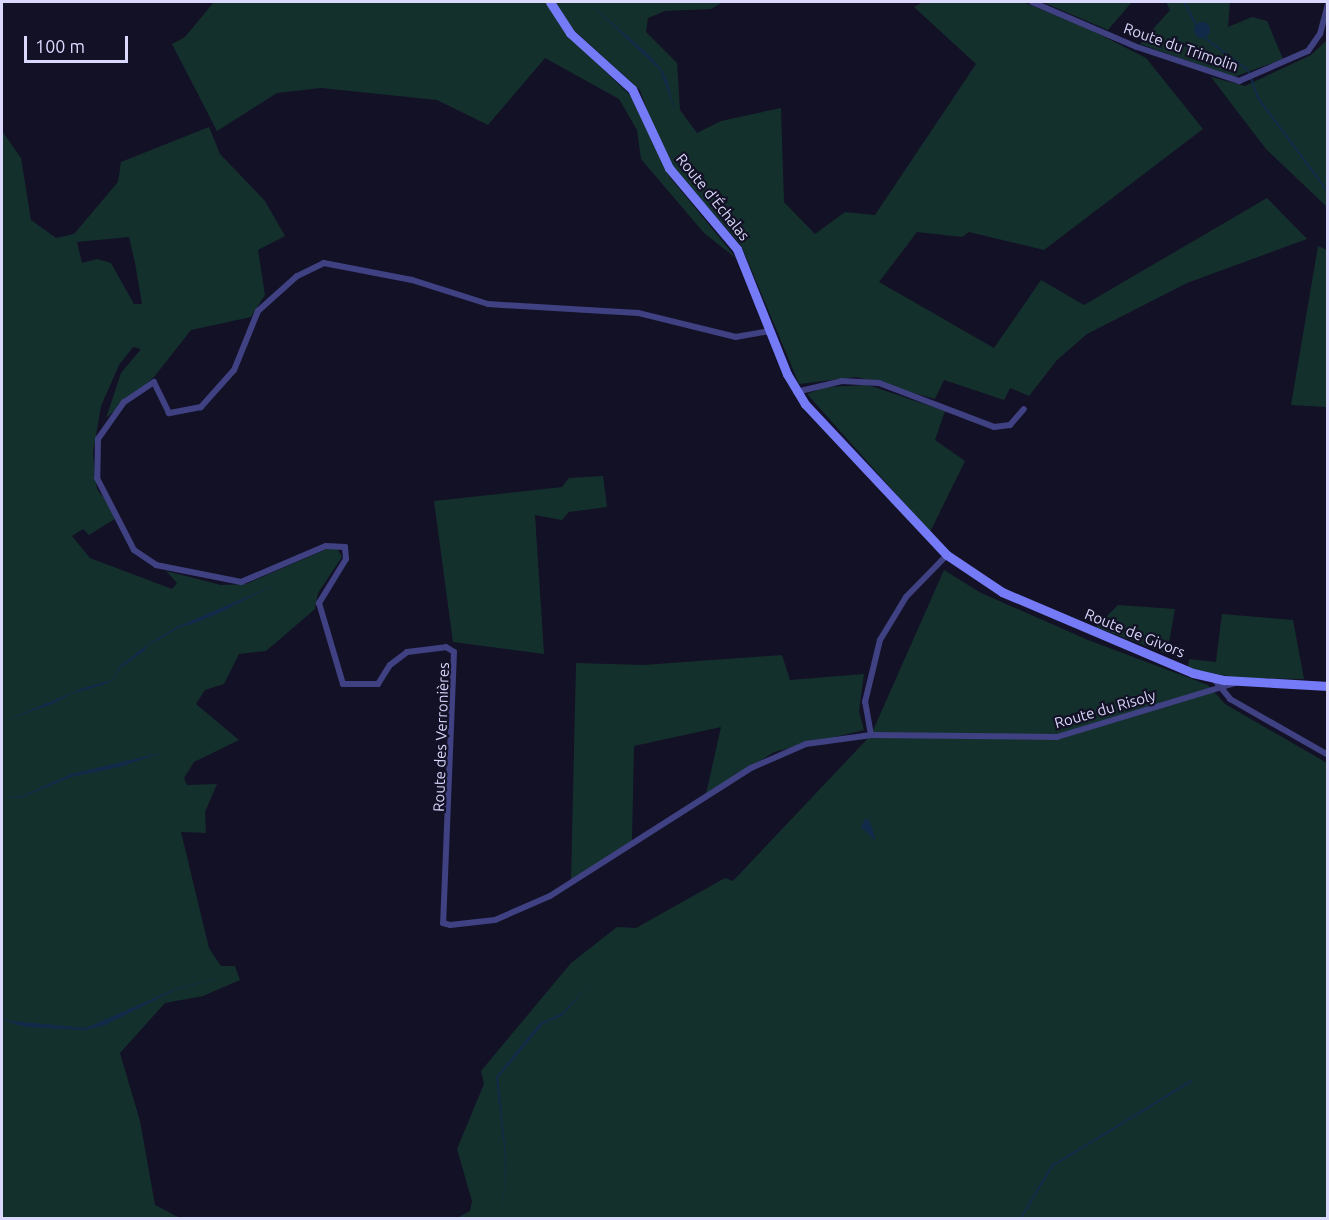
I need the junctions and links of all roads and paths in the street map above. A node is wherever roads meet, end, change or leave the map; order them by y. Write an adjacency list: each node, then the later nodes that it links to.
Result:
1 (550, 2): 4 (street, Route d'Échalas)
2 (1032, 2): 3 (street, Route du Trimolin)
3 (1328, 5)
4 (770, 331): 5 (street, Route d'Échalas); 12 (street, Route des Verronières)
5 (796, 392): 6 (street); 7 (street, Route de Givors)
6 (1023, 409)
7 (947, 555): 8 (street, Route de Givors); 12 (street)
8 (1214, 679): 9 (street, Route de Givors); 11 (street)
9 (1238, 682): 10 (street, Route de Givors); 11 (street, Route du Risoly)
10 (1328, 686)
11 (1220, 692): 12 (street, Route du Risoly); 13 (street)
12 (871, 735)
13 (1328, 755)

